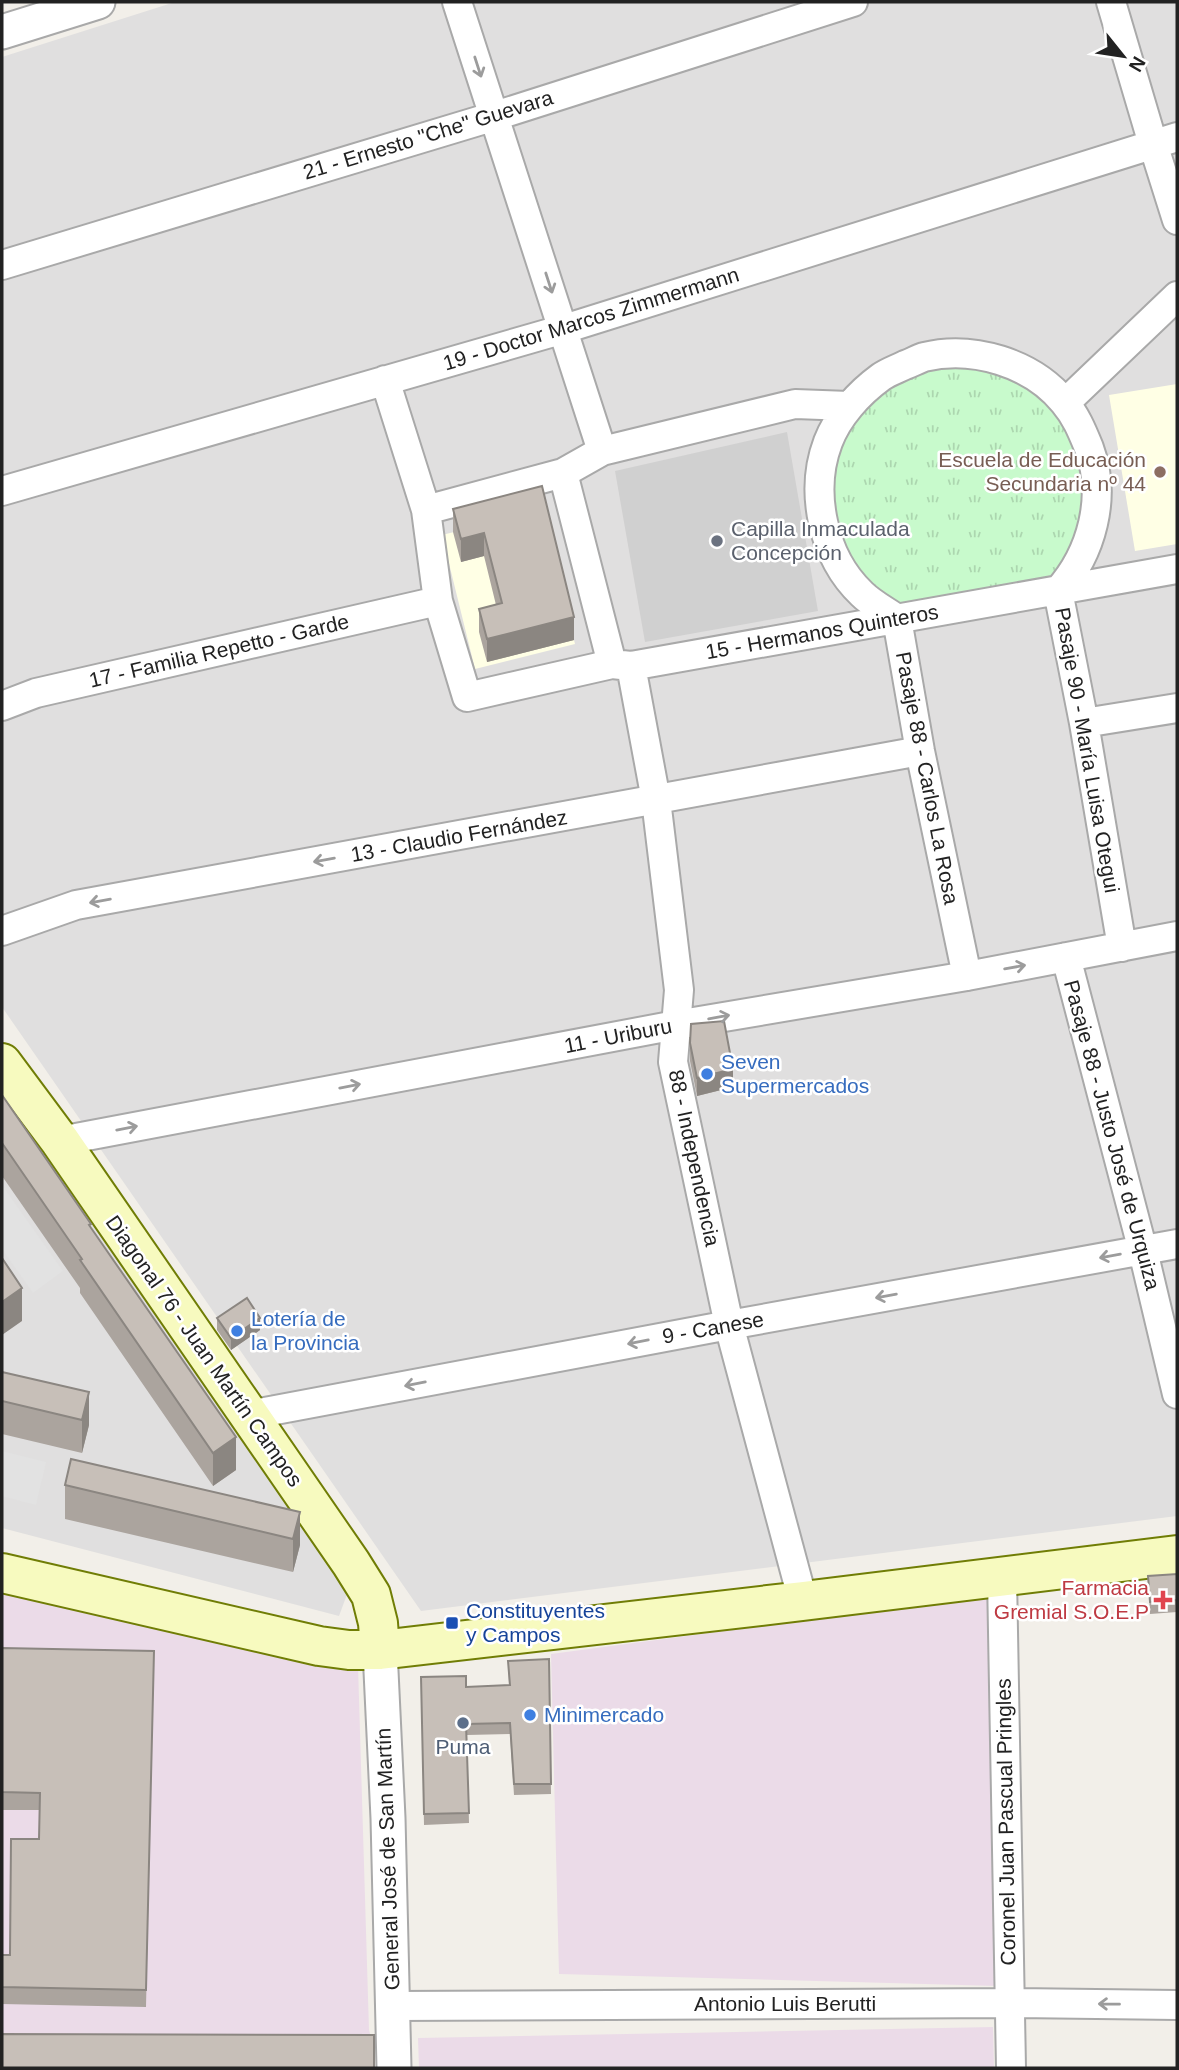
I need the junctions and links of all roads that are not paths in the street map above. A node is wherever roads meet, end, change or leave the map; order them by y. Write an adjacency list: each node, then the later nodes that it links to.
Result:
1 (98, 2): 5 (street)
2 (457, 2): 6 (street, one-way to 6)
3 (853, 2): 6 (street, 21 - Ernesto "Che" Guevara)
4 (1111, 2): 7 (street)
5 (2, 32)
6 (495, 116): 9 (street, 21 - Ernesto "Che" Guevara); 11 (street, one-way to 11)
7 (1165, 140): 8 (street); 11 (street, 19 - Doctor Marcos Zimmermann)
8 (1177, 220)
9 (2, 265)
10 (1177, 296): 13 (street)
11 (564, 329): 12 (street, 19 - Doctor Marcos Zimmermann); 15 (street)
12 (385, 380): 17 (street, 19 - Doctor Marcos Zimmermann); 18 (street)
13 (1065, 402): 14 (street); 20 (street, Pasaje 90 - María Luisa Otegui)
14 (849, 406): 15 (street); 22 (street)
15 (603, 451): 16 (street)
16 (563, 473): 18 (street); 23 (street, 88 - Independencia)
17 (2, 491)
18 (426, 510): 21 (street)
19 (1177, 569): 20 (street, 15 - Hermanos Quinteros)
20 (1058, 591): 22 (street, 15 - Hermanos Quinteros); 26 (street, Pasaje 90 - María Luisa Otegui)
21 (438, 601): 23 (street, 15 - Hermanos Quinteros); 24 (street, 17 - Familia Repetto - Garde)
22 (897, 619): 23 (street, 15 - Hermanos Quinteros); 27 (street, Pasaje 88 - Carlos La Rosa)
23 (621, 665): 28 (street, 88 - Independencia)
24 (2, 706)
25 (1177, 708): 26 (street)
26 (1084, 723): 31 (street, Pasaje 90 - María Luisa Otegui)
27 (920, 751): 28 (street, 13 - Claudio Fernández); 33 (street, Pasaje 88 - Carlos La Rosa)
28 (656, 800): 29 (street, 13 - Claudio Fernández, one-way to 29); 34 (street, 88 - Independencia)
29 (2, 931)
30 (1177, 936): 31 (street, 11 - Uriburu)
31 (1122, 947): 32 (street, 11 - Uriburu)
32 (1066, 957): 33 (street, 11 - Uriburu, one-way to 32); 38 (street, Pasaje 88 - Justo José de Urquiza)
33 (967, 976): 34 (street, 11 - Uriburu, one-way to 33)
34 (676, 1025): 36 (street, 11 - Uriburu, one-way to 34); 39 (street, 88 - Independencia)
35 (2, 1063): 36 (main road, Diagonal 76 - Juan Martín Campos)
36 (60, 1141): 41 (main road, Diagonal 76 - Juan Martín Campos)
37 (1177, 1244): 38 (street, 9 - Canese)
38 (1143, 1251): 39 (street, 9 - Canese, one-way to 39); 40 (street, Pasaje 88 - Justo José de Urquiza)
39 (729, 1325): 41 (street, 9 - Canese, one-way to 41); 45 (street, 88 - Independencia)
40 (1177, 1394)
41 (249, 1415): 46 (main road, Diagonal 76 - Juan Martín Campos)
42 (1177, 1555): 44 (main road)
43 (2, 1573): 46 (main road)
44 (1002, 1577): 45 (main road); 47 (street, Coronel Juan Pascual Pringles)
45 (803, 1601): 46 (main road)
46 (380, 1650): 49 (street, General José de San Martín)
47 (1010, 2003): 48 (street, Antonio Luis Berutti, one-way to 47); 49 (street, Antonio Luis Berutti); 51 (street, Coronel Juan Pascual Pringles)
48 (1177, 2005)
49 (393, 2006): 50 (street, General José de San Martín)
50 (394, 2068)
51 (1011, 2068)

